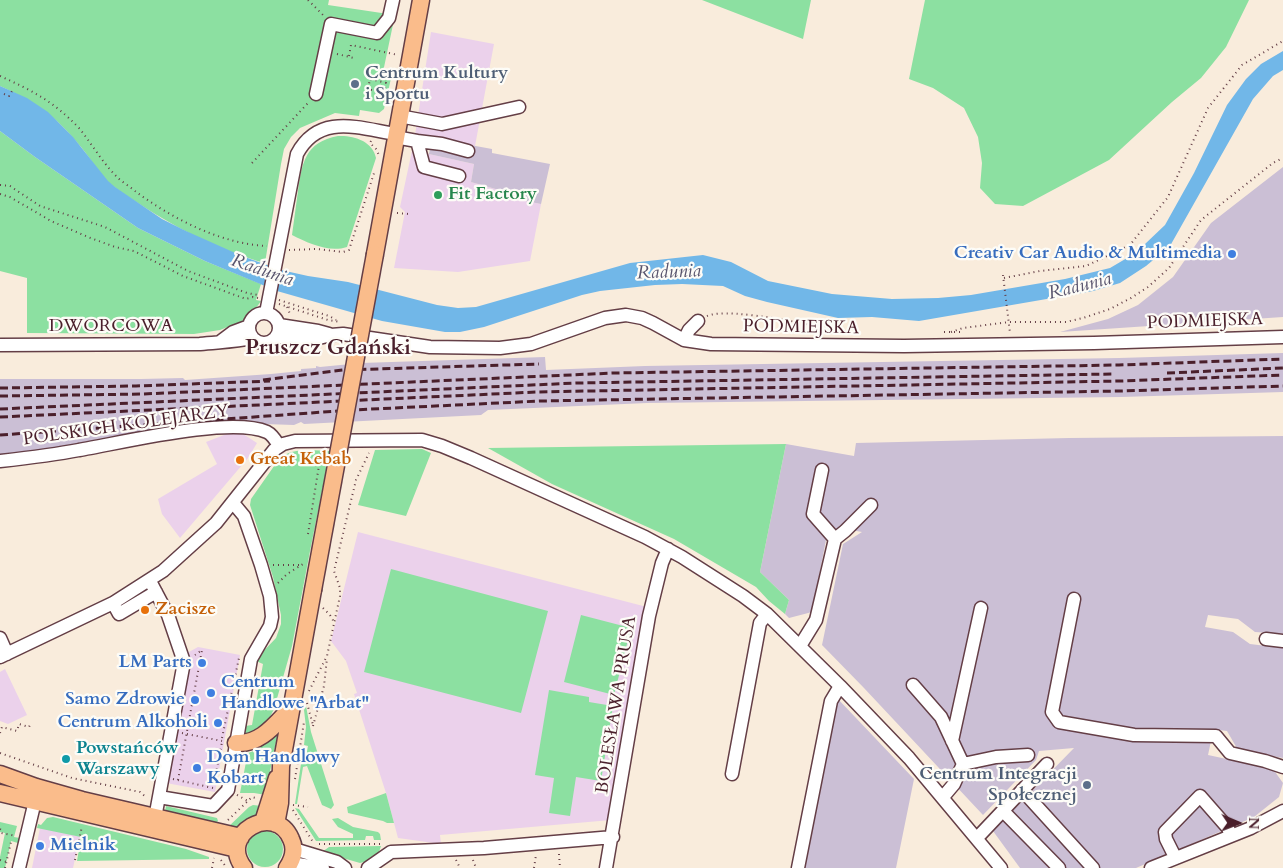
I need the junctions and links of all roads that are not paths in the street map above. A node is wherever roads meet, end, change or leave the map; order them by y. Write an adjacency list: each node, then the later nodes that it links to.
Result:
1 (393, 0): 3 (street)
2 (421, 0): 5 (main road)
3 (316, 94)
4 (519, 107): 5 (street)
5 (400, 116): 6 (main road)
6 (396, 135): 7 (street); 10 (street); 35 (main road, bridge)
7 (417, 141): 8 (street); 9 (street)
8 (468, 151)
9 (459, 176)
10 (268, 301): 12 (street); 13 (street)
11 (698, 321): 15 (street)
12 (278, 331): 13 (street, PODMIEJSKA); 15 (street, PODMIEJSKA)
13 (251, 332): 16 (street, DWORCOWA)
14 (1283, 337): 15 (street, PODMIEJSKA)
15 (684, 340)
16 (0, 345)
17 (279, 446): 18 (street, POLSKICH KOLEJARZY); 20 (street); 23 (street)
18 (0, 461)
19 (822, 470): 22 (street)
20 (234, 504): 24 (street); 37 (street)
21 (871, 505): 22 (street)
22 (835, 539): 31 (street)
23 (668, 549): 27 (street); 52 (street, BOLESŁAWA PRUSA)
24 (153, 586): 32 (street); 48 (street)
25 (1074, 599): 41 (street)
26 (981, 608): 36 (street)
27 (767, 614): 31 (street); 43 (street)
28 (0, 638): 32 (street)
29 (1266, 639): 30 (street)
30 (1283, 641)
31 (800, 646): 34 (street)
32 (4, 656)
33 (913, 684): 36 (street)
34 (840, 686): 46 (street); 64 (street)
35 (292, 707): 37 (main road); 51 (main road)
36 (952, 741): 39 (street)
37 (229, 742): 48 (street)
38 (1028, 755): 39 (street)
39 (963, 764): 46 (street)
40 (1047, 764): 44 (street)
41 (1283, 767)
42 (0, 774): 48 (main road)
43 (732, 774)
44 (1022, 790): 50 (street); 67 (street)
45 (0, 793): 47 (main road)
46 (942, 797): 54 (street)
47 (34, 801): 55 (main road); 58 (street)
48 (157, 807): 55 (main road)
49 (1283, 810): 53 (street)
50 (1003, 811): 54 (street); 66 (street)
51 (270, 823): 55 (main road); 57 (main road)
52 (612, 836): 62 (street); 63 (street, BOLESŁAWA PRUSA)
53 (1231, 836): 56 (street); 56 (street)
54 (977, 838): 65 (street)
55 (239, 843): 59 (main road)
56 (1175, 857): 68 (street)
57 (290, 860): 60 (street); 61 (street)
58 (19, 868)
59 (244, 868)
60 (323, 868)
61 (345, 868)
62 (368, 868)
63 (606, 868)
64 (798, 868)
65 (1001, 868)
66 (1059, 868)
67 (1092, 868)
68 (1151, 868)

